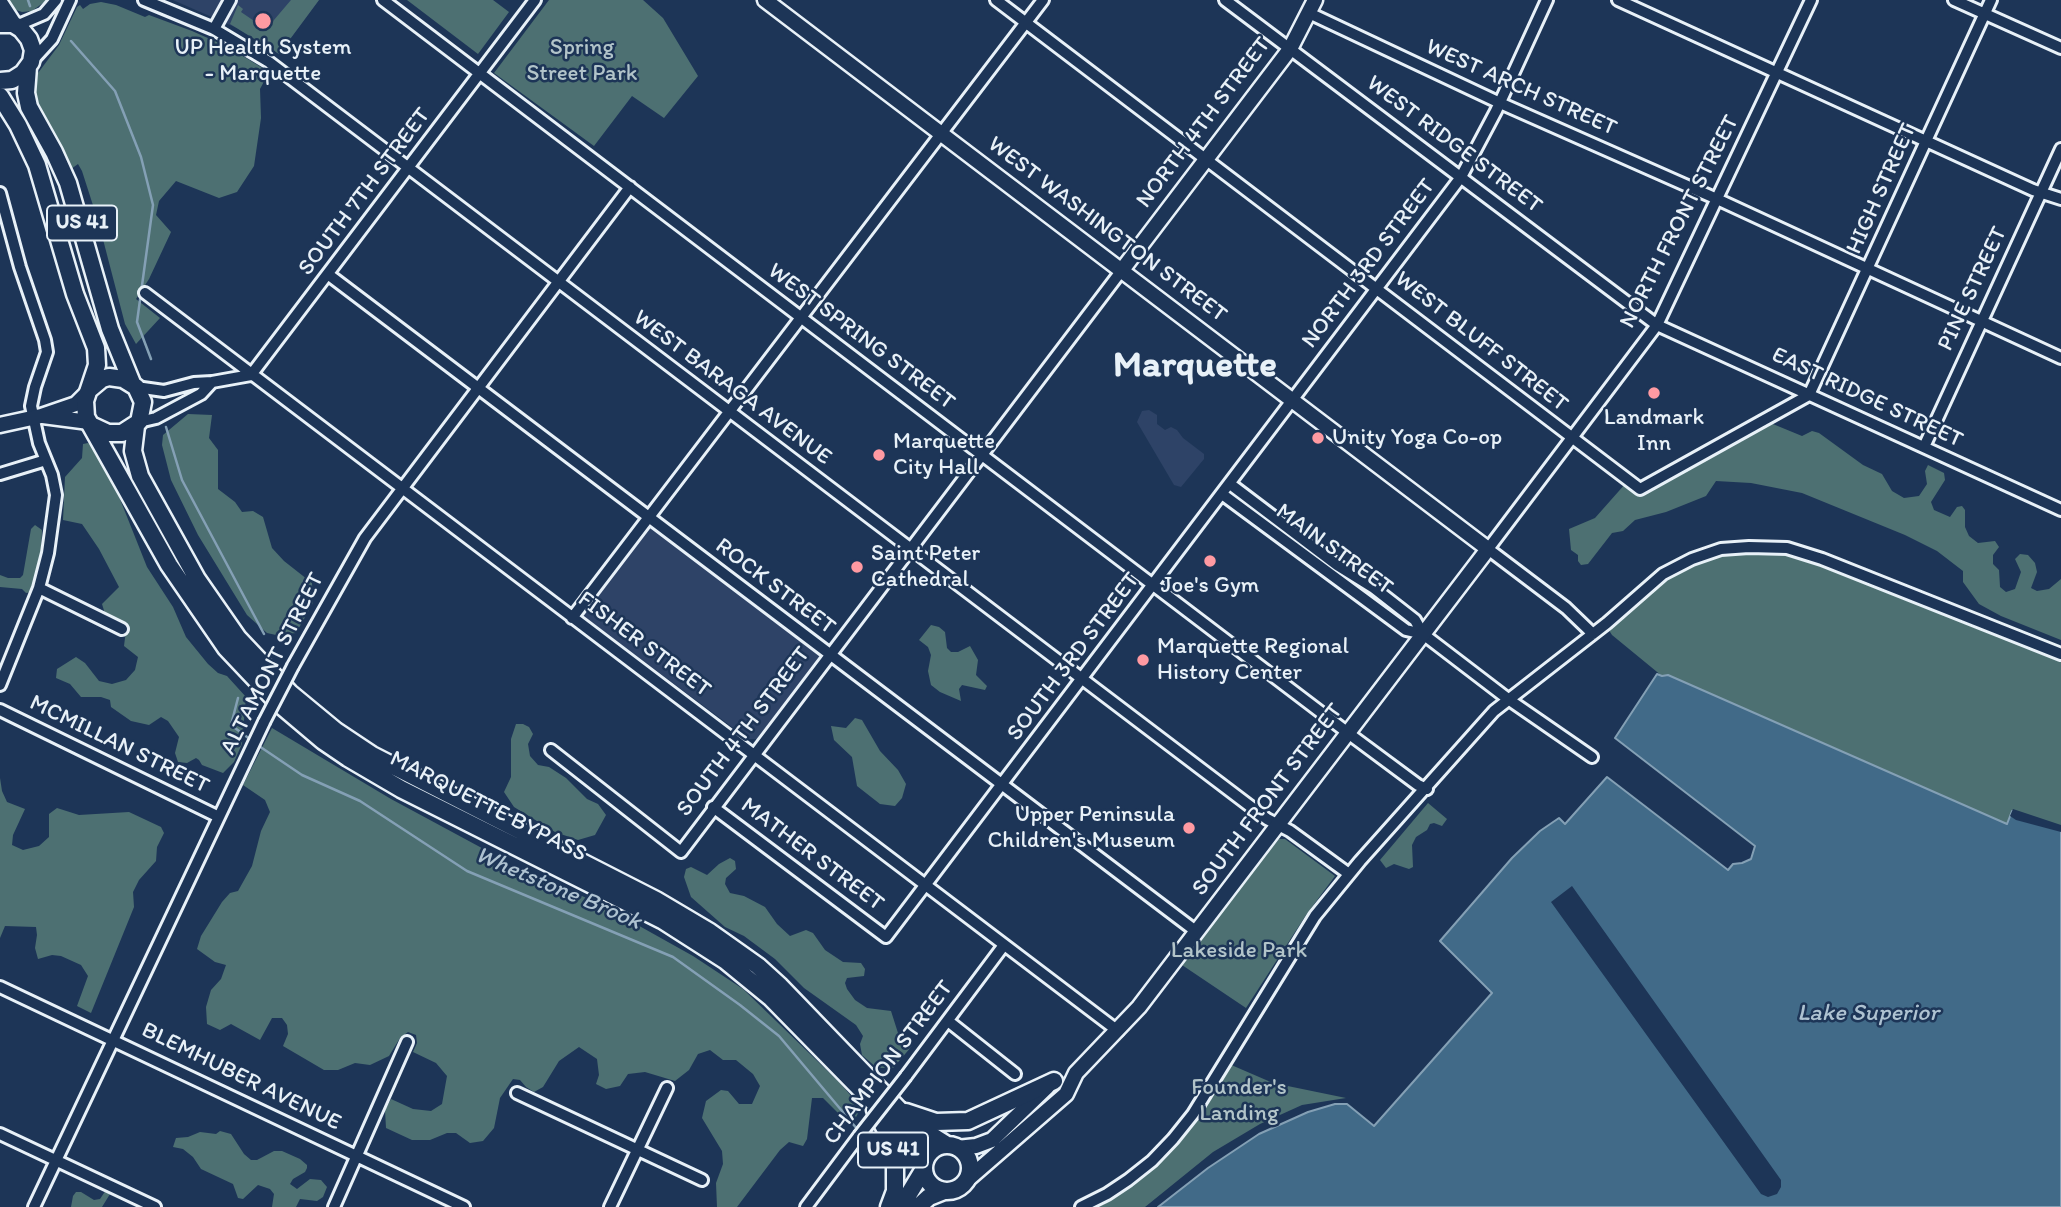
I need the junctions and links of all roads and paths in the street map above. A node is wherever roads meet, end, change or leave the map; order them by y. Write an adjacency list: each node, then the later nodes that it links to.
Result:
1 (56, 0): 21 (street)
2 (70, 0): 25 (street)
3 (132, 0): 15 (street, WEST BARAGA AVENUE)
4 (230, 0): 22 (street)
5 (383, 0): 26 (street, WEST SPRING STREET)
6 (535, 0): 26 (street, SOUTH 7TH STREET)
7 (996, 0): 20 (street, WEST BLUFF STREET)
8 (1043, 0): 20 (street)
9 (1225, 0): 24 (street, WEST RIDGE STREET)
10 (1548, 0): 30 (street, NORTH 3RD STREET)
11 (1618, 0): 27 (street)
12 (1811, 0): 27 (street, NORTH FRONT STREET)
13 (1954, 0): 19 (street)
14 (1991, 0): 19 (street, HIGH STREET)
15 (146, 1): 22 (street, WEST BARAGA AVENUE)
16 (768, 1): 31 (main road, WEST WASHINGTON STREET)
17 (0, 4): 21 (highway, US 41)
18 (1312, 7): 24 (main road, NORTH 4TH STREET); 30 (street, WEST ARCH STREET)
19 (1985, 14): 23 (street); 32 (street, HIGH STREET)
20 (1026, 23): 31 (street); 34 (street, WEST BLUFF STREET)
21 (10, 25): 25 (highway, US 41)
22 (214, 29): 35 (street, WEST BARAGA AVENUE)
23 (2061, 48)
24 (1290, 49): 34 (main road, NORTH 4TH STREET); 36 (street, WEST RIDGE STREET)
25 (29, 65): 28 (highway); 54 (highway, US 41)
26 (481, 73): 35 (street, SOUTH 7TH STREET); 37 (street, WEST SPRING STREET)
27 (1778, 73): 32 (street); 40 (street, NORTH FRONT STREET)
28 (0, 81)
29 (0, 96): 56 (highway, US 41)
30 (1500, 103): 36 (street, NORTH 3RD STREET); 40 (street, WEST ARCH STREET)
31 (941, 132): 42 (main road, WEST WASHINGTON STREET); 48 (street)
32 (1926, 142): 39 (street); 43 (street, HIGH STREET)
33 (2061, 149): 39 (street, PINE STREET)
34 (1205, 159): 42 (main road, NORTH 4TH STREET); 46 (street, WEST BLUFF STREET)
35 (409, 169): 44 (street, SOUTH 7TH STREET); 45 (street, WEST BARAGA AVENUE)
36 (1461, 177): 46 (street, NORTH 3RD STREET); 50 (street, WEST RIDGE STREET)
37 (630, 187): 45 (street, ALTAMONT STREET); 48 (street, WEST SPRING STREET)
38 (0, 193): 60 (street)
39 (2040, 193): 41 (street); 49 (street, PINE STREET)
40 (1717, 199): 43 (street, WEST ARCH STREET); 50 (street, NORTH FRONT STREET)
41 (2061, 199)
42 (1122, 270): 58 (main road, WEST WASHINGTON STREET); 66 (street, SOUTH 4TH STREET)
43 (1869, 270): 49 (street, WEST ARCH STREET); 57 (street, HIGH STREET)
44 (329, 275): 52 (street, SOUTH 7TH STREET); 55 (street, ROCK STREET)
45 (557, 282): 55 (street, ALTAMONT STREET); 59 (street, WEST BARAGA AVENUE)
46 (1376, 287): 58 (street, NORTH 3RD STREET); 64 (street, WEST BLUFF STREET)
47 (145, 293): 52 (street, FISHER STREET)
48 (802, 318): 59 (street); 66 (street, WEST SPRING STREET)
49 (1982, 321): 51 (street, WEST ARCH STREET); 65 (street, PINE STREET)
50 (1657, 325): 57 (street, EAST RIDGE STREET); 64 (street, NORTH FRONT STREET)
51 (2061, 358)
52 (251, 375): 53 (street); 70 (street, FISHER STREET)
53 (212, 382): 54 (street); 62 (street)
54 (134, 385): 56 (highway); 62 (highway, US 41)
55 (478, 388): 70 (street, ALTAMONT STREET); 73 (street, ROCK STREET)
56 (88, 391): 60 (main road); 61 (highway, US 41)
57 (1810, 395): 64 (street, WEST BLUFF STREET); 65 (street, EAST RIDGE STREET)
58 (1293, 401): 69 (street, SOUTH 3RD STREET); 75 (main road, WEST WASHINGTON STREET)
59 (729, 412): 73 (street); 74 (street, WEST BARAGA AVENUE)
60 (37, 417): 61 (main road); 63 (main road); 67 (street)
61 (91, 424): 62 (highway); 112 (highway, MARQUETTE BYPASS / US 41)
62 (137, 424): 113 (highway, MARQUETTE BYPASS / US 41)
63 (0, 425)
64 (1572, 438): 75 (street, NORTH FRONT STREET)
65 (1924, 447): 72 (street, EAST RIDGE STREET)
66 (981, 454): 74 (street, SOUTH 4TH STREET); 76 (street, WEST SPRING STREET)
67 (46, 460): 68 (street); 77 (street)
68 (0, 474)
69 (1230, 484): 71 (street, SOUTH 3RD STREET); 80 (street, MAIN STREET)
70 (402, 487): 78 (street, FISHER STREET); 95 (street, ALTAMONT STREET, bridge)
71 (1222, 494): 76 (street, SOUTH 3RD STREET); 80 (street, MAIN STREET)
72 (2061, 510)
73 (649, 518): 78 (street); 82 (street, ROCK STREET)
74 (909, 548): 82 (street, SOUTH 4TH STREET); 84 (street, WEST BARAGA AVENUE)
75 (1488, 549): 80 (main road, SOUTH FRONT STREET); 81 (street)
76 (1154, 585): 84 (street, SOUTH 3RD STREET); 88 (street, WEST SPRING STREET)
77 (39, 588): 79 (street); 85 (street)
78 (572, 618): 90 (street, FISHER STREET)
79 (122, 629)
80 (1423, 634): 86 (street, MAIN STREET); 88 (main road, SOUTH FRONT STREET)
81 (1592, 634): 83 (street); 86 (street)
82 (829, 654): 90 (street, SOUTH 4TH STREET); 92 (street, ROCK STREET)
83 (2061, 654)
84 (1082, 679): 92 (street, SOUTH 3RD STREET); 96 (street, WEST BARAGA AVENUE)
85 (0, 685)
86 (1508, 699): 91 (street, MAIN STREET); 93 (street)
87 (0, 710): 95 (street, MCMILLAN STREET)
88 (1348, 733): 93 (street, WEST SPRING STREET); 96 (main road, SOUTH FRONT STREET)
89 (551, 750): 94 (street, SOUTH 4TH STREET)
90 (753, 754): 94 (street, SOUTH 4TH STREET); 98 (street, FISHER STREET)
91 (1592, 757)
92 (1003, 785): 98 (street, SOUTH 3RD STREET); 99 (street, ROCK STREET)
93 (1427, 789): 97 (street)
94 (713, 807): 100 (street, MATHER STREET)
95 (219, 817): 105 (street, ALTAMONT STREET)
96 (1279, 825): 97 (street, WEST BARAGA AVENUE); 99 (main road, SOUTH FRONT STREET)
97 (1349, 874): 132 (street)
98 (926, 884): 100 (street, SOUTH 3RD STREET); 101 (street, FISHER STREET)
99 (1197, 932): 104 (main road, SOUTH FRONT STREET)
100 (886, 937)
101 (1004, 945): 103 (street, CHAMPION STREET); 104 (street, FISHER STREET)
102 (0, 987): 105 (street, BLEMHUBER AVENUE)
103 (948, 1021): 108 (street); 128 (street, CHAMPION STREET, bridge)
104 (1118, 1031): 107 (main road, SOUTH FRONT STREET)
105 (113, 1039): 117 (street, BLEMHUBER AVENUE); 118 (street, ALTAMONT STREET)
106 (407, 1041): 117 (street)
107 (1076, 1073): 109 (main road, SOUTH FRONT STREET); 121 (main road, SOUTH FRONT STREET)
108 (1015, 1074)
109 (1054, 1081): 113 (highway); 115 (main road, SOUTH FRONT STREET)
110 (667, 1088): 116 (street)
111 (517, 1093): 116 (street)
112 (869, 1098): 119 (highway, MARQUETTE BYPASS / US 41); 129 (highway, US 41)
113 (897, 1108): 115 (highway, MARQUETTE BYPASS / US 41)
114 (0, 1134): 118 (street)
115 (952, 1147): 119 (highway, US 41); 121 (highway, US 41)
116 (636, 1150): 120 (street); 127 (street)
117 (356, 1156): 125 (street); 126 (street, BLEMHUBER AVENUE)
118 (55, 1159): 123 (street, ALTAMONT STREET); 124 (street)
119 (924, 1168): 122 (highway, US 41); 130 (highway, US 41)
120 (702, 1180)
121 (967, 1180): 122 (highway, US 41)
122 (944, 1191): 131 (highway, US 41)
123 (34, 1207)
124 (155, 1207)
125 (334, 1207)
126 (464, 1207)
127 (610, 1207)
128 (806, 1207)
129 (889, 1207)
130 (901, 1207)
131 (918, 1207)
132 (1081, 1207)

